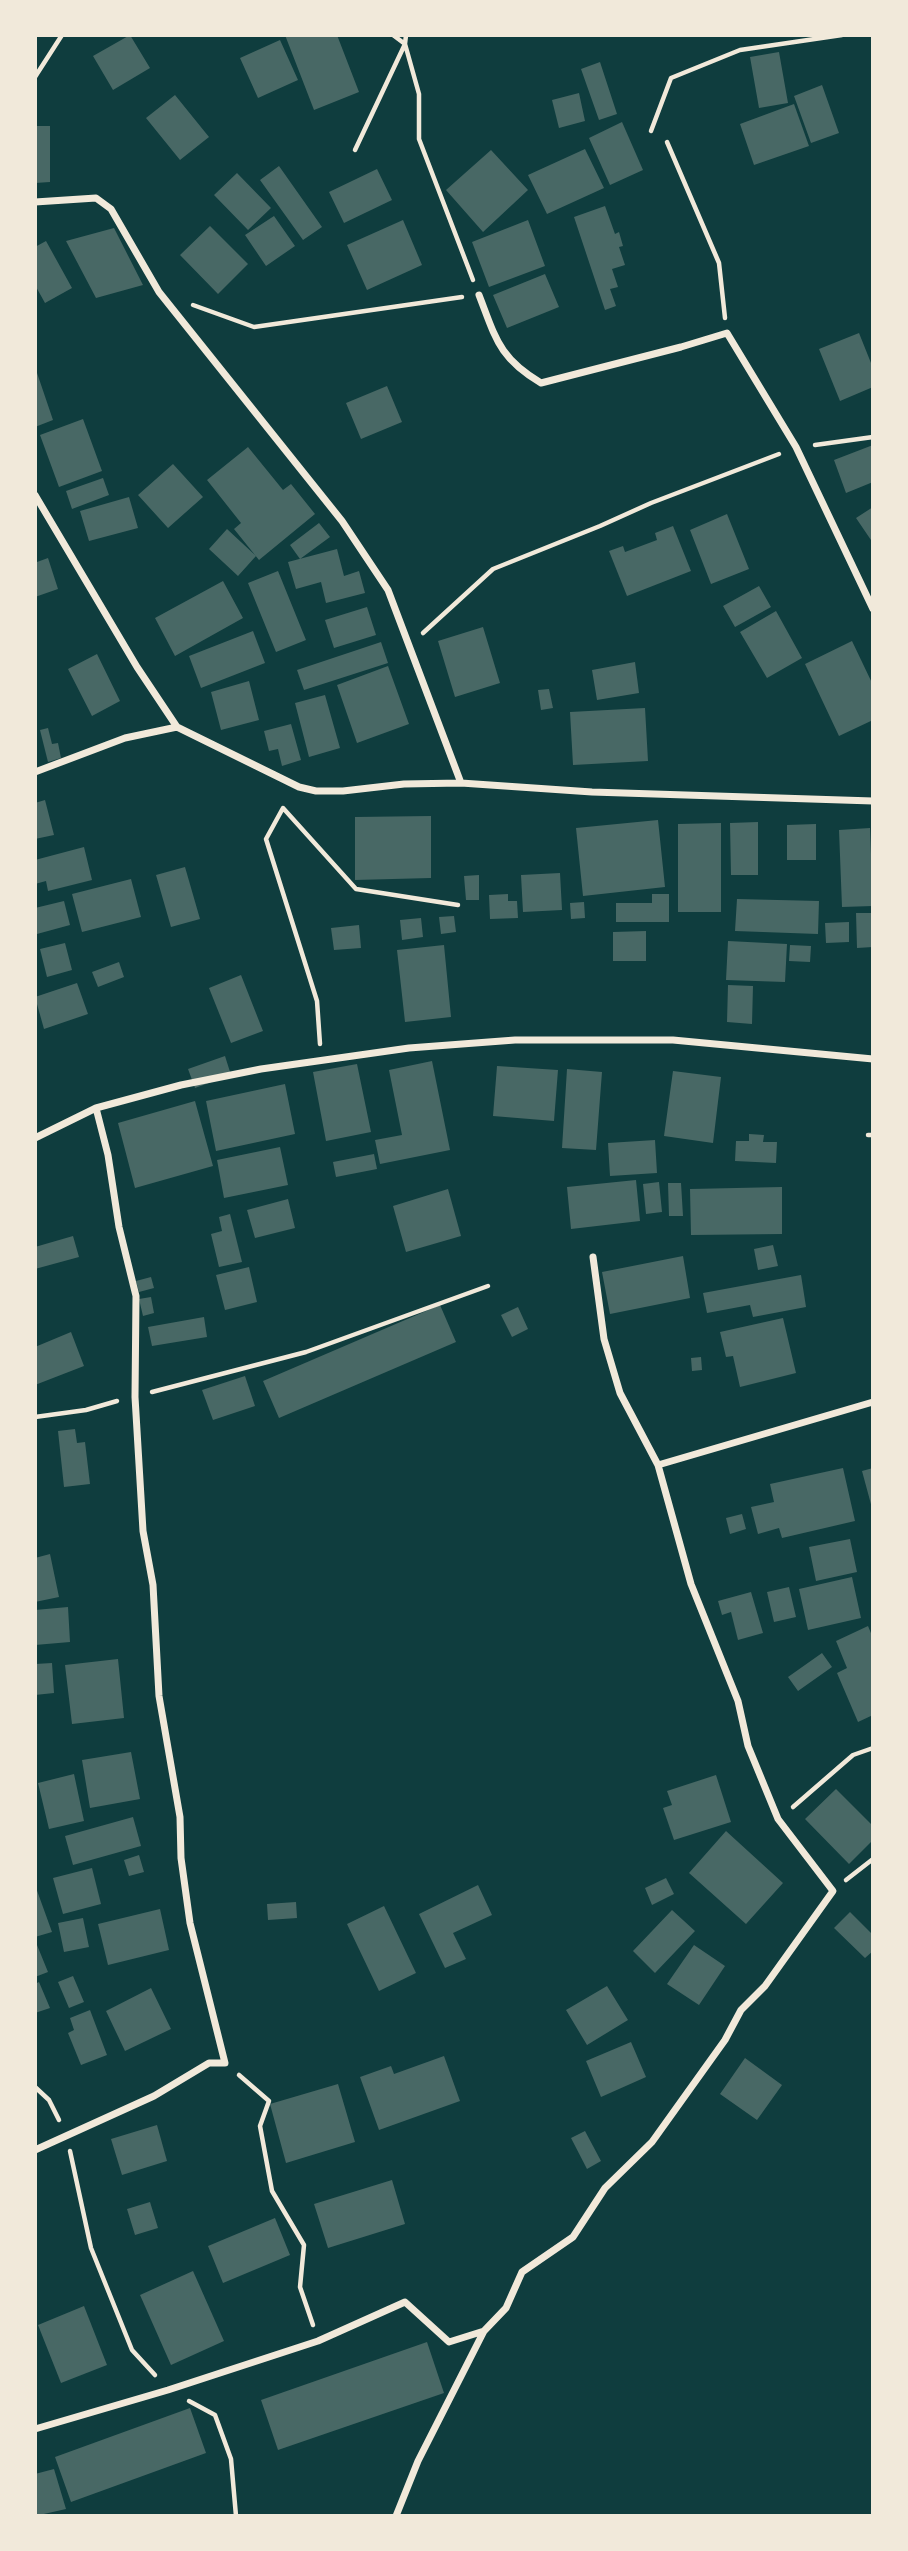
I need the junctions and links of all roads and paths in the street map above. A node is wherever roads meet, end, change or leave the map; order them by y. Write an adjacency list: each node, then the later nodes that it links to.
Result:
1 (62, 35): 6 (path)
2 (393, 35): 5 (path)
3 (406, 35): 5 (path)
4 (842, 35): 7 (path)
5 (405, 44): 9 (path); 12 (path)
6 (35, 77)
7 (651, 131)
8 (667, 142): 13 (path)
9 (355, 150)
10 (35, 202): 11 (street)
11 (159, 292): 12 (path); 18 (street)
12 (479, 295): 13 (street)
13 (727, 332): 15 (street)
14 (873, 437): 15 (path)
15 (796, 447): 17 (street); 18 (path)
16 (35, 495): 19 (street)
17 (873, 608)
18 (409, 646): 21 (street)
19 (177, 727): 20 (street); 21 (street)
20 (35, 772)
21 (461, 783): 22 (street)
22 (873, 801)
23 (458, 905): 24 (path)
24 (322, 1059): 25 (street); 26 (street)
25 (873, 1059)
26 (96, 1108): 27 (street); 30 (street)
27 (35, 1138)
28 (593, 1257): 33 (street)
29 (488, 1286): 30 (path)
30 (135, 1397): 32 (path); 38 (street)
31 (873, 1402): 33 (street)
32 (35, 1417)
33 (658, 1465): 35 (street)
34 (873, 1748): 35 (path)
35 (778, 1819): 37 (street)
36 (873, 1858): 37 (path)
37 (833, 1891): 42 (street)
38 (225, 2063): 40 (street); 43 (path)
39 (35, 2087): 40 (path)
40 (67, 2136): 41 (street); 44 (path)
41 (35, 2150)
42 (484, 2331): 43 (street); 47 (street)
43 (318, 2341): 44 (street)
44 (168, 2390): 45 (street); 46 (path)
45 (35, 2429)
46 (236, 2516)
47 (396, 2516)

